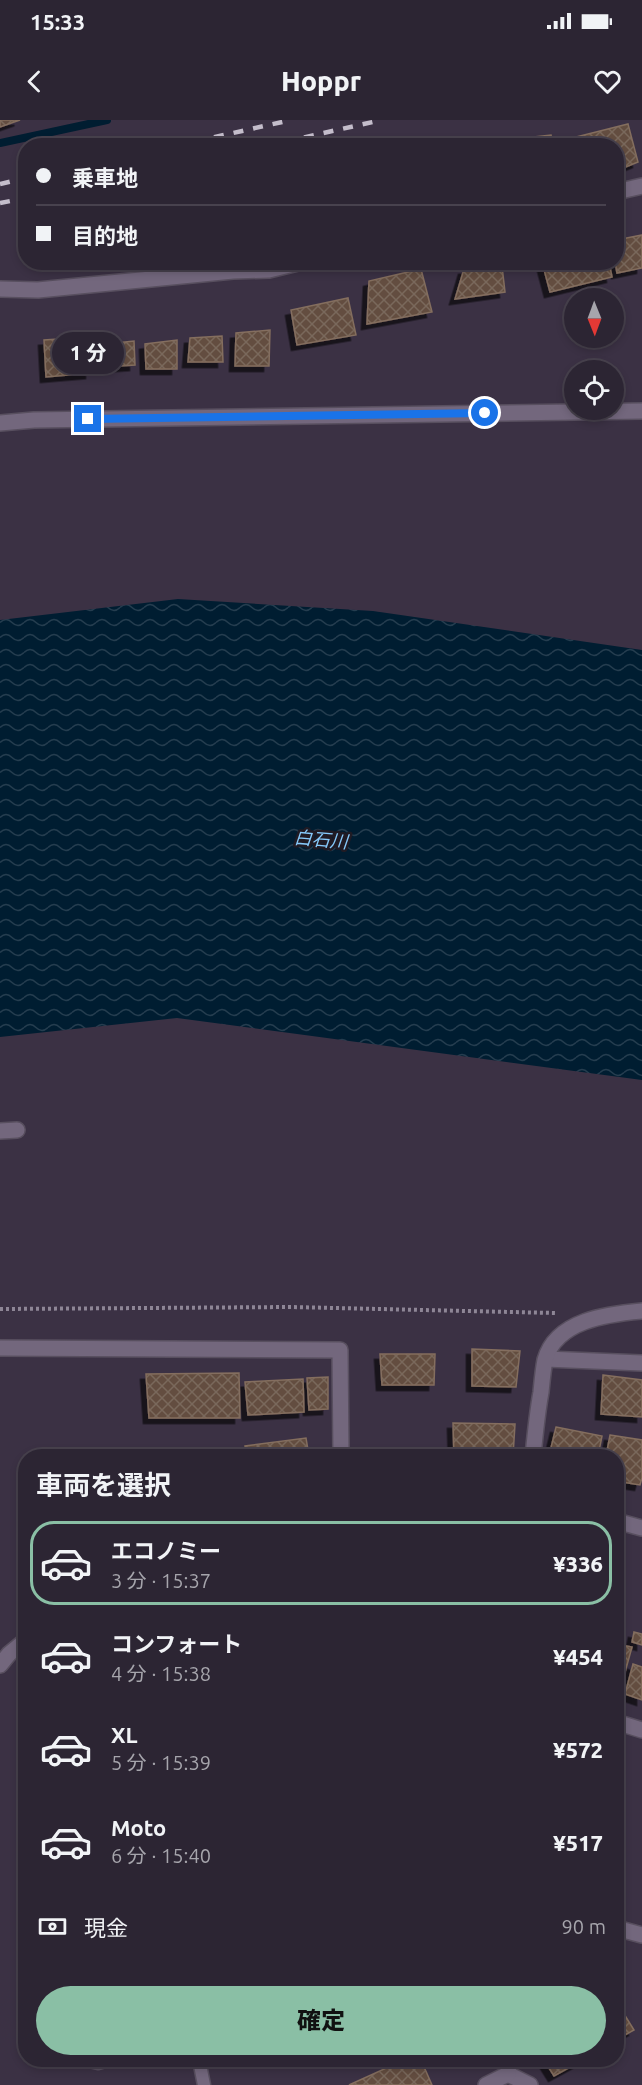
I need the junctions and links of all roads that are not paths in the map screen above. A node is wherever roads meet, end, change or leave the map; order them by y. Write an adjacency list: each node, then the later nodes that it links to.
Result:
1 (642, 186): 2 (street)
2 (624, 190)
3 (269, 270): 4 (street)
4 (0, 289)
5 (642, 411): 6 (street)
6 (0, 423)
7 (17, 1130): 8 (street)
8 (0, 1131)
9 (642, 1311): 11 (street)
10 (0, 1348): 13 (street)
11 (546, 1359): 12 (street); 14 (street)
12 (642, 1363)
13 (341, 1449)
14 (534, 1449)
15 (624, 1523): 16 (street)
16 (642, 1528)
17 (18, 1647): 18 (street)
18 (0, 1665)
19 (624, 1724): 20 (street)
20 (642, 1730)
21 (624, 1930): 22 (street)
22 (642, 1935)
23 (200, 2067): 25 (lane)
24 (508, 2067): 26 (street); 27 (street)
25 (204, 2085)
26 (486, 2085)
27 (530, 2085)

